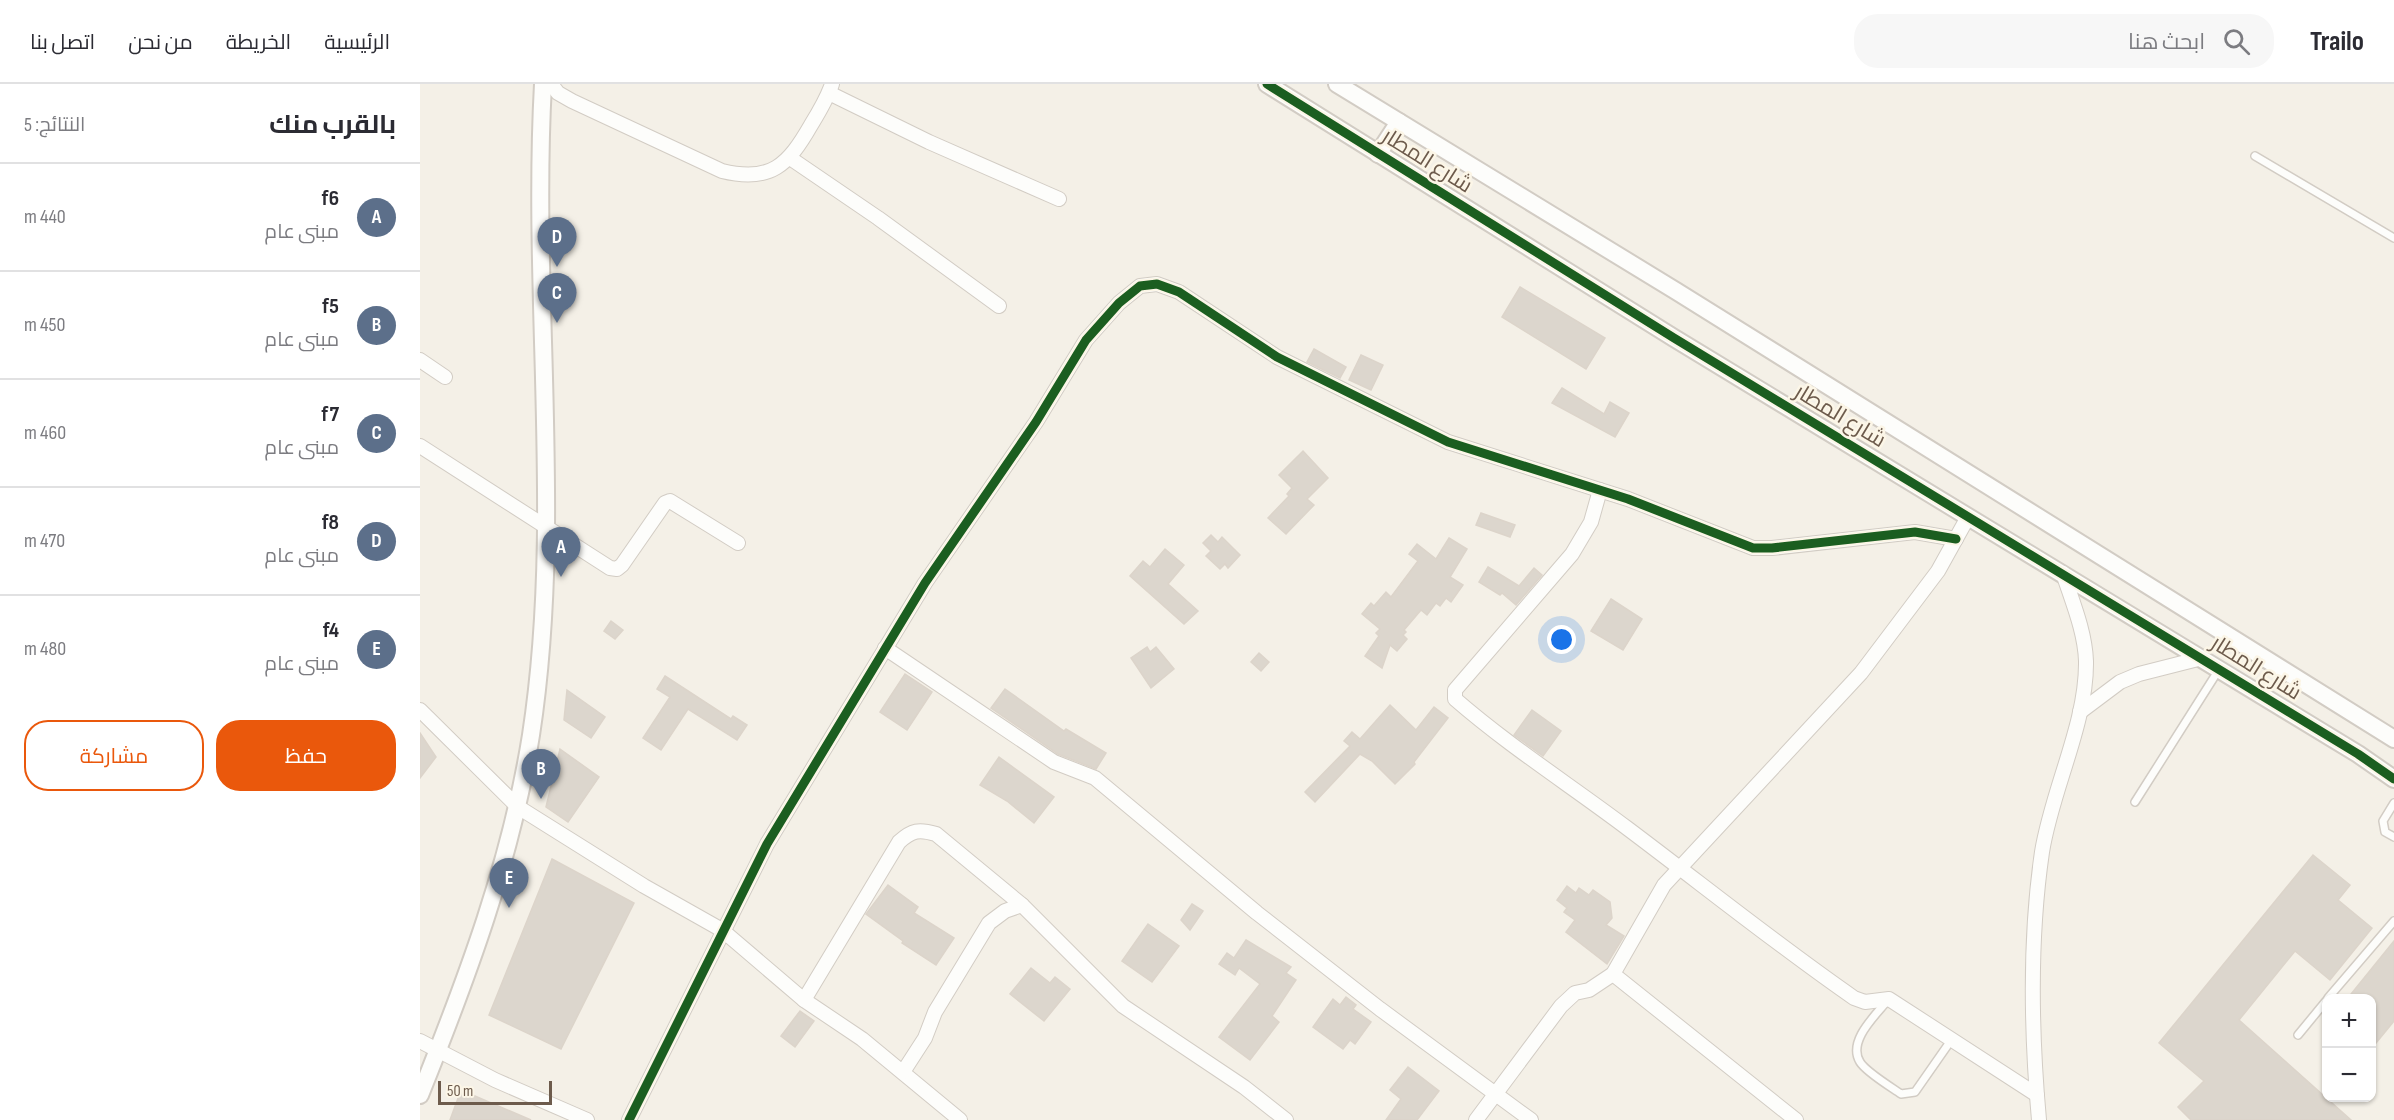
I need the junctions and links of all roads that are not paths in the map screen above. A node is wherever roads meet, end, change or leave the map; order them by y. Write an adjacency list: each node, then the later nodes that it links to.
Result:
1 (543, 84): 18 (street)
2 (550, 84): 9 (street)
3 (1267, 84): 7 (street, شارع المطار)
4 (1337, 84): 6 (street, شارع المطار)
5 (831, 88): 9 (street); 10 (street)
6 (1399, 122): 7 (street); 27 (street, شارع المطار)
7 (1378, 154): 17 (street, شارع المطار)
8 (2255, 156): 11 (lane)
9 (790, 158): 12 (street)
10 (1059, 199)
11 (2394, 238)
12 (999, 306)
13 (420, 360): 14 (street)
14 (445, 377)
15 (420, 446): 18 (street)
16 (1600, 490): 19 (street); 22 (street); 33 (street)
17 (1968, 517): 19 (street); 21 (street, شارع المطار)
18 (546, 524): 20 (street); 31 (street)
19 (1956, 539): 33 (street)
20 (738, 543)
21 (2063, 573): 23 (street, شارع المطار); 26 (street)
22 (885, 648): 36 (street); 47 (street)
23 (2202, 658): 24 (street, شارع المطار); 26 (street)
24 (2219, 669): 28 (street, شارع المطار); 29 (lane)
25 (420, 710): 31 (street)
26 (2080, 712): 49 (street)
27 (2394, 739)
28 (2394, 779)
29 (2134, 802)
30 (2394, 803): 32 (lane)
31 (518, 807): 36 (street); 45 (street)
32 (2394, 837)
33 (1679, 868): 37 (street); 39 (street)
34 (1022, 905): 40 (street); 46 (street); 53 (street)
35 (2394, 921): 38 (lane)
36 (722, 930): 40 (street); 51 (street)
37 (1613, 975): 47 (street); 56 (street)
38 (2332, 994)
39 (1889, 999): 43 (street); 43 (lane)
40 (804, 1000): 46 (street)
41 (2322, 1006): 42 (lane)
42 (2298, 1035)
43 (1952, 1040): 49 (street)
44 (420, 1041): 45 (street)
45 (439, 1049): 48 (street); 50 (street)
46 (903, 1072): 52 (street)
47 (1495, 1094): 54 (street); 55 (street)
48 (420, 1095)
49 (2037, 1095): 57 (street)
50 (587, 1120)
51 (629, 1120)
52 (960, 1120)
53 (1286, 1120)
54 (1476, 1120)
55 (1531, 1120)
56 (1796, 1120)
57 (2039, 1120)

